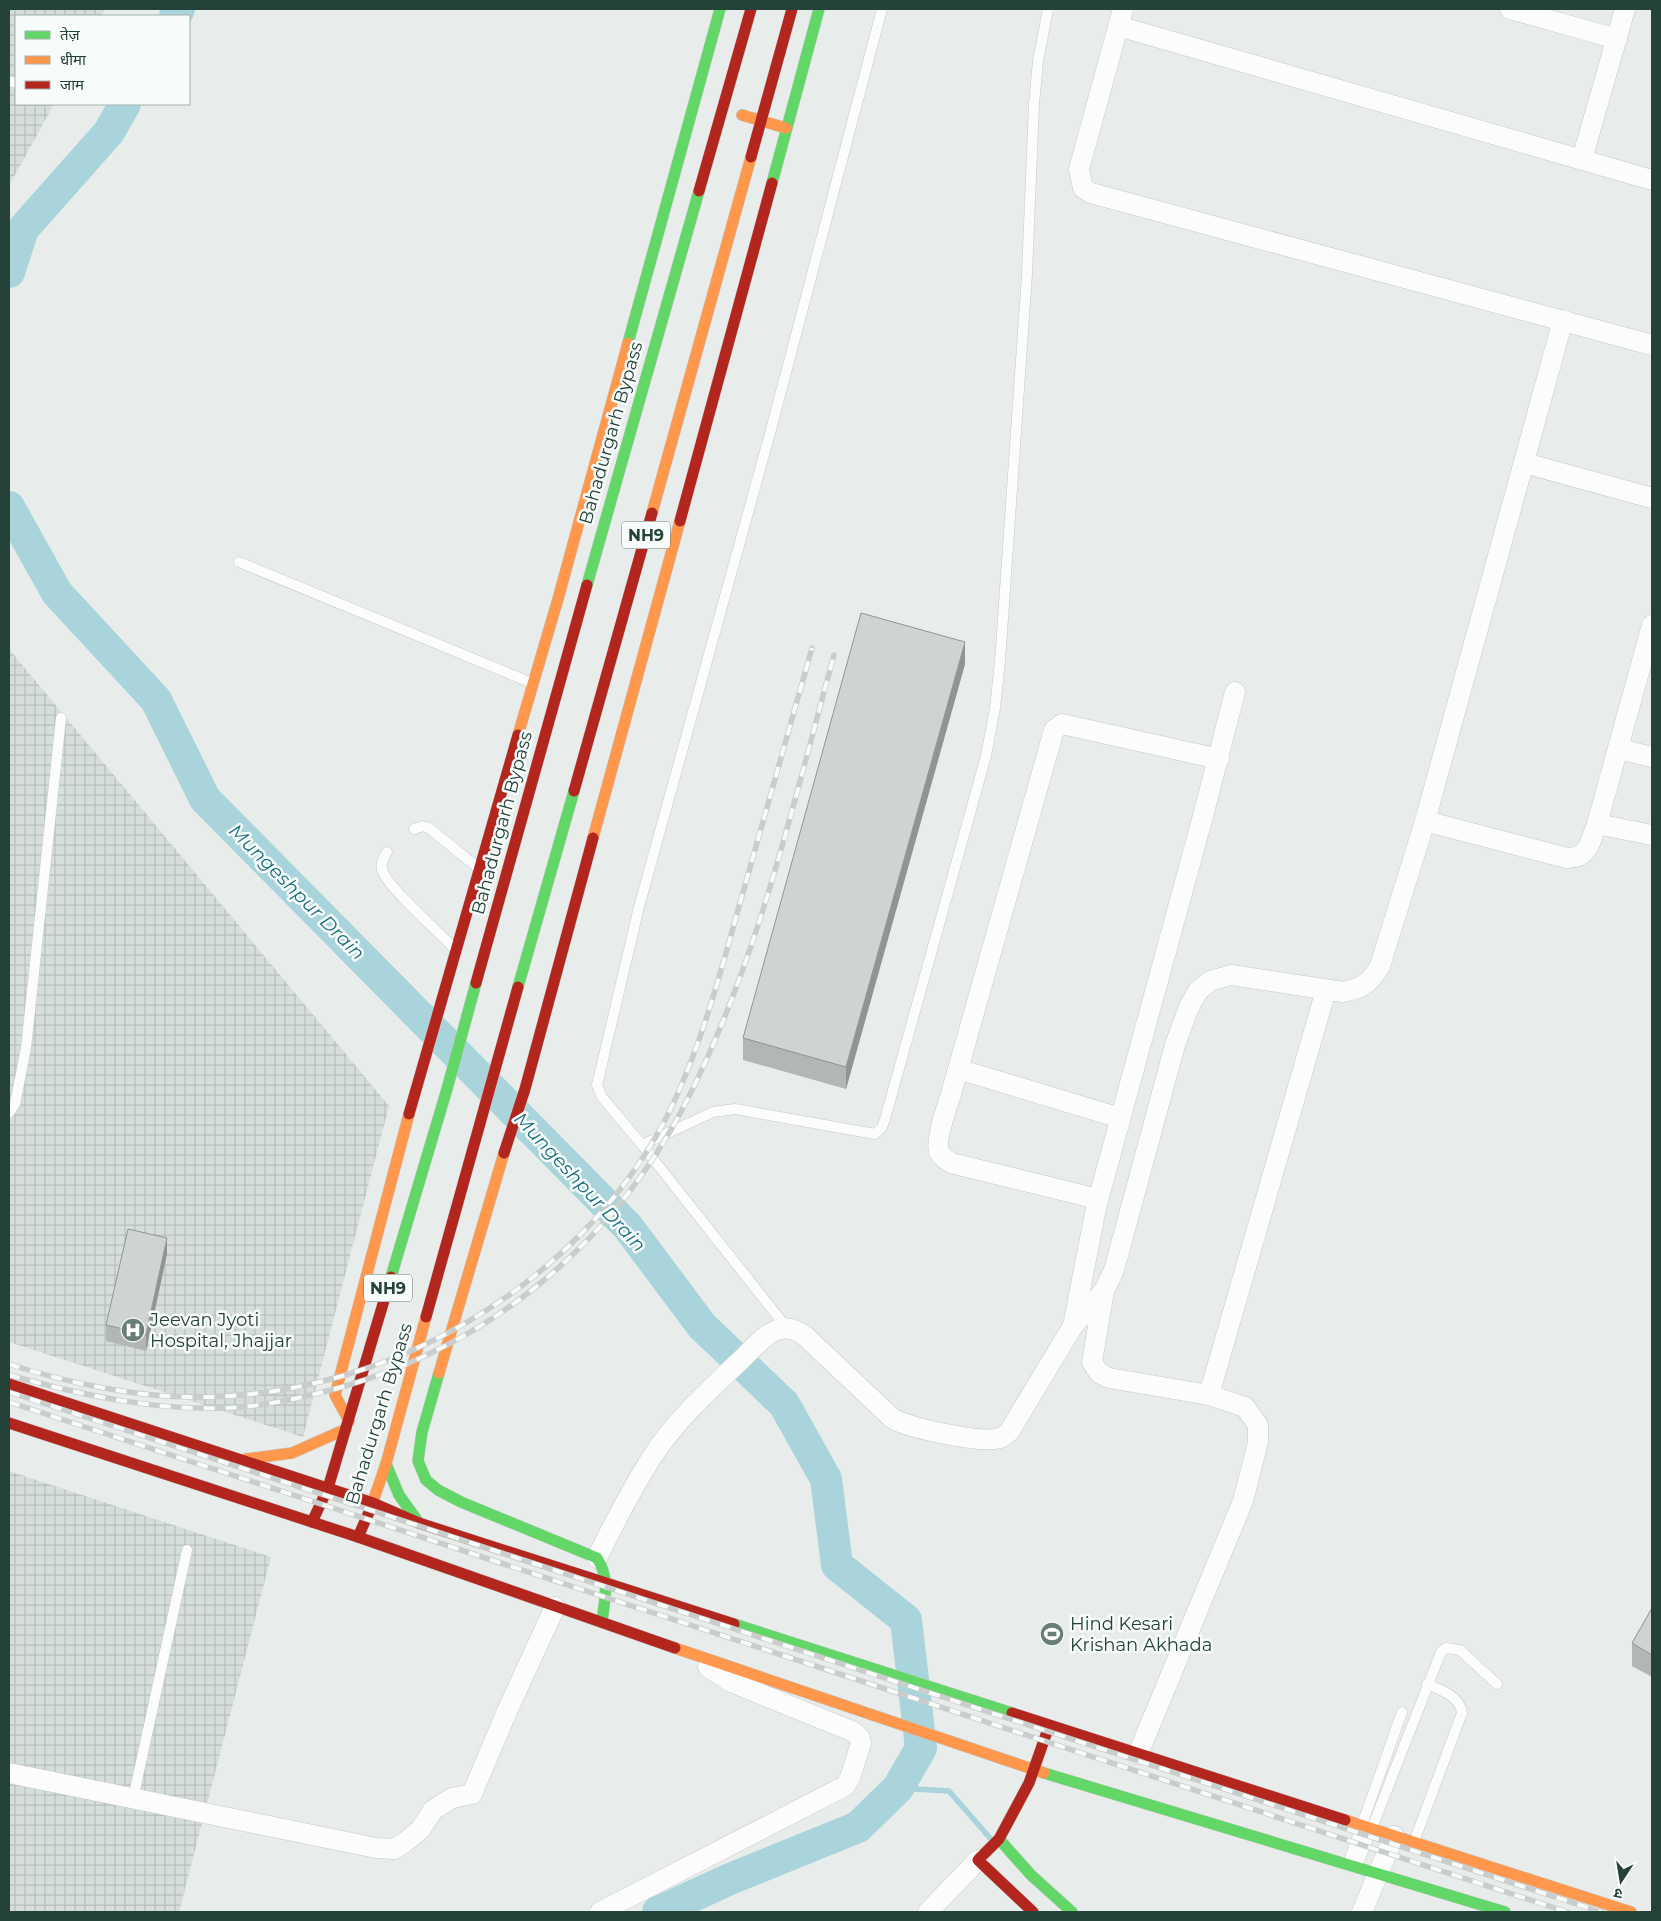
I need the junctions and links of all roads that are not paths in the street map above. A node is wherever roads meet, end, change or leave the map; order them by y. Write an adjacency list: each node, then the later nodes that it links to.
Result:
1 (720, 9): 22 (main road)
2 (751, 9): 11 (main road, Bahadurgarh Bypass / NH9)
3 (792, 9): 12 (main road, Bahadurgarh Bypass / NH9)
4 (819, 9): 13 (main road)
5 (882, 9): 39 (lane)
6 (1048, 9): 39 (lane)
7 (1510, 9): 10 (street)
8 (1625, 9): 10 (street)
9 (1120, 17): 14 (street); 16 (street)
10 (1617, 39): 14 (street)
11 (722, 109): 12 (main road); 47 (main road, Bahadurgarh Bypass / NH9)
12 (760, 121): 13 (main road); 49 (main road, Bahadurgarh Bypass / NH9)
13 (786, 128): 56 (main road)
14 (1582, 159): 15 (street)
15 (1652, 180)
16 (1562, 320): 17 (street); 18 (street)
17 (1652, 345)
18 (1524, 463): 19 (street); 28 (street)
19 (1652, 498)
20 (239, 562): 22 (lane)
21 (1652, 625): 25 (street)
22 (533, 684): 33 (main road)
23 (1235, 692): 27 (street)
24 (61, 718): 37 (lane)
25 (1619, 749): 26 (street); 29 (street)
26 (1652, 757)
27 (1219, 759): 36 (street); 38 (street)
28 (1425, 822): 29 (street); 35 (street)
29 (1597, 824): 31 (street)
30 (414, 829): 33 (lane)
31 (1652, 834)
32 (387, 852): 34 (lane)
33 (479, 868): 34 (main road)
34 (455, 948): 47 (main road)
35 (1326, 990): 41 (street); 45 (street)
36 (958, 1069): 38 (street); 40 (street)
37 (9, 1113)
38 (1120, 1118): 40 (street)
39 (642, 1145): 43 (lane)
40 (1098, 1199): 42 (street)
41 (1104, 1291): 42 (street); 45 (street)
42 (1073, 1326): 43 (street)
43 (788, 1328): 56 (street)
44 (9, 1384): 48 (main road, Bahadurgarh Bypass)
45 (1209, 1394): 65 (street)
46 (9, 1423): 52 (main road)
47 (347, 1425): 48 (main road); 50 (main road, Bahadurgarh Bypass / NH9)
48 (239, 1460): 50 (main road, Bahadurgarh Bypass)
49 (386, 1464): 51 (main road, Bahadurgarh Bypass / NH9); 53 (main road)
50 (328, 1488): 51 (main road); 52 (main road)
51 (373, 1503): 53 (main road); 54 (main road, Bahadurgarh Bypass / NH9)
52 (312, 1522): 54 (main road)
53 (420, 1523): 57 (main road)
54 (358, 1537): 58 (main road)
55 (187, 1550): 68 (lane)
56 (597, 1558): 57 (main road)
57 (606, 1582): 59 (main road); 64 (main road)
58 (555, 1608): 59 (main road); 68 (street)
59 (602, 1621): 60 (main road)
60 (686, 1652): 66 (main road); 76 (street)
61 (1427, 1684): 62 (lane); 69 (lane); 72 (lane)
62 (1497, 1684)
63 (1402, 1712): 69 (lane)
64 (1046, 1724): 65 (main road); 66 (main road)
65 (1138, 1754): 69 (main road)
66 (1034, 1770): 71 (main road); 74 (main road)
67 (9, 1773): 68 (street)
68 (133, 1798)
69 (1367, 1827): 70 (main road); 74 (lane)
70 (1394, 1836): 72 (main road); 75 (street)
71 (999, 1839): 73 (main road); 79 (main road)
72 (1414, 1843): 82 (main road)
73 (982, 1857): 77 (street); 78 (main road)
74 (1352, 1866): 75 (main road)
75 (1379, 1874): 80 (street); 81 (main road)
76 (600, 1912)
77 (928, 1912)
78 (1033, 1912)
79 (1072, 1912)
80 (1362, 1912)
81 (1505, 1912)
82 (1631, 1912)

